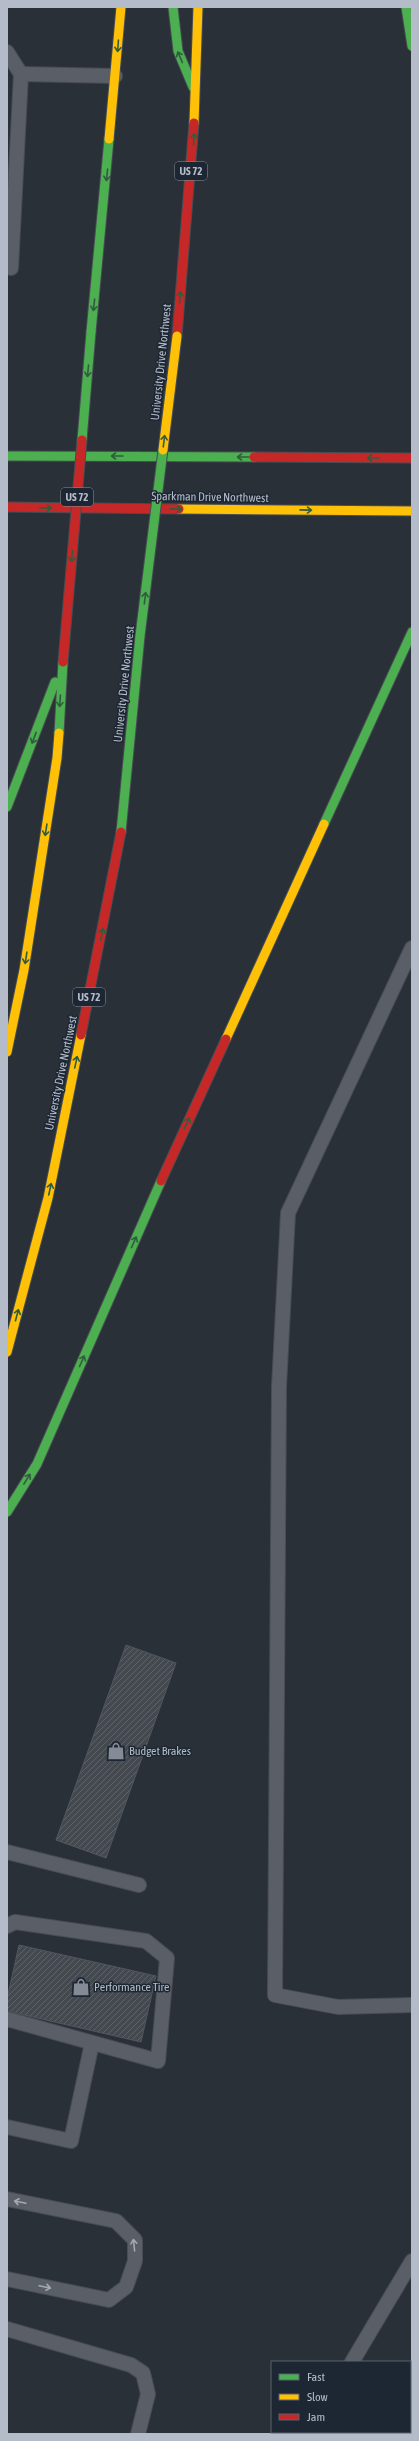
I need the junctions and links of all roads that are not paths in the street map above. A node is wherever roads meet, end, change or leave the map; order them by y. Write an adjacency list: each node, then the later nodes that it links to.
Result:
1 (121, 7): 8 (main road, US 72, one-way to 8)
2 (173, 7): 9 (main road, US 72, one-way to 2)
3 (198, 7): 9 (main road, University Drive Northwest / US 72)
4 (406, 7): 5 (main road)
5 (412, 46)
6 (7, 52): 7 (lane)
7 (21, 74): 8 (lane); 10 (lane)
8 (115, 76): 20 (main road, US 72, one-way to 20, bridge)
9 (196, 93): 24 (main road, University Drive Northwest / US 72, one-way to 9, bridge)
10 (13, 113): 11 (lane)
11 (11, 184): 12 (lane)
12 (11, 268)
13 (7, 456): 14 (main road, one-way to 13)
14 (412, 458)
15 (7, 507): 16 (main road, Sparkman Drive Northwest, one-way to 16)
16 (412, 511)
17 (412, 632): 19 (main road)
18 (412, 643): 19 (main road)
19 (404, 650): 25 (main road, one-way to 19)
20 (63, 662): 21 (main road, one-way to 21); 23 (main road, US 72, one-way to 23)
21 (7, 807)
22 (412, 948): 29 (lane)
23 (7, 1052)
24 (7, 1352)
25 (7, 1512)
26 (7, 1852): 27 (lane)
27 (139, 1886)
28 (7, 1926): 31 (lane)
29 (412, 2005)
30 (7, 2020): 31 (lane)
31 (92, 2043): 32 (lane)
32 (7, 2127)
33 (7, 2199): 35 (lane, one-way to 33)
34 (412, 2261): 37 (lane)
35 (7, 2279)
36 (7, 2329): 38 (lane)
37 (353, 2361)
38 (138, 2434)

